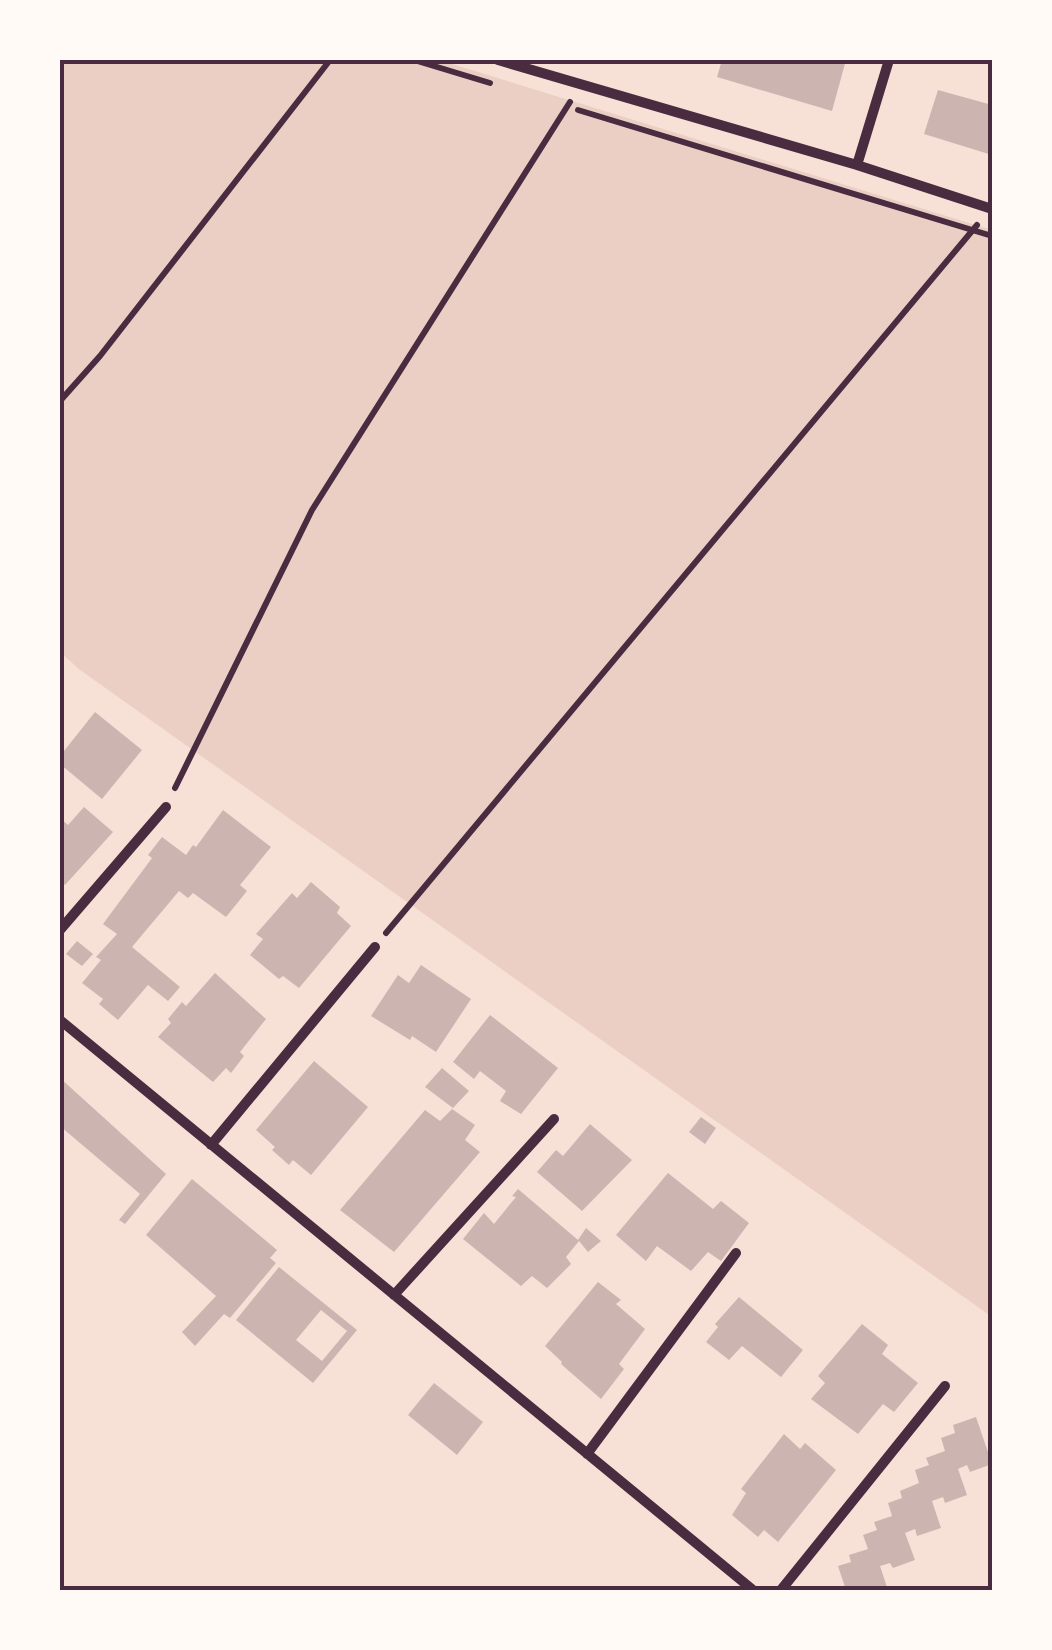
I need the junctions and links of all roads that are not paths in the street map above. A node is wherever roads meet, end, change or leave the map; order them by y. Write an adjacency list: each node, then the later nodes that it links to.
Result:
1 (498, 60): 3 (street)
2 (889, 60): 3 (street)
3 (857, 164): 4 (street)
4 (991, 209)
5 (166, 806): 6 (street)
6 (60, 930)
7 (375, 947): 10 (street)
8 (60, 1020): 10 (street)
9 (554, 1119): 12 (street)
10 (211, 1145): 12 (street)
11 (736, 1252): 14 (street)
12 (394, 1295): 14 (street)
13 (945, 1386): 16 (street)
14 (587, 1454): 15 (street)
15 (753, 1590)
16 (781, 1590)

